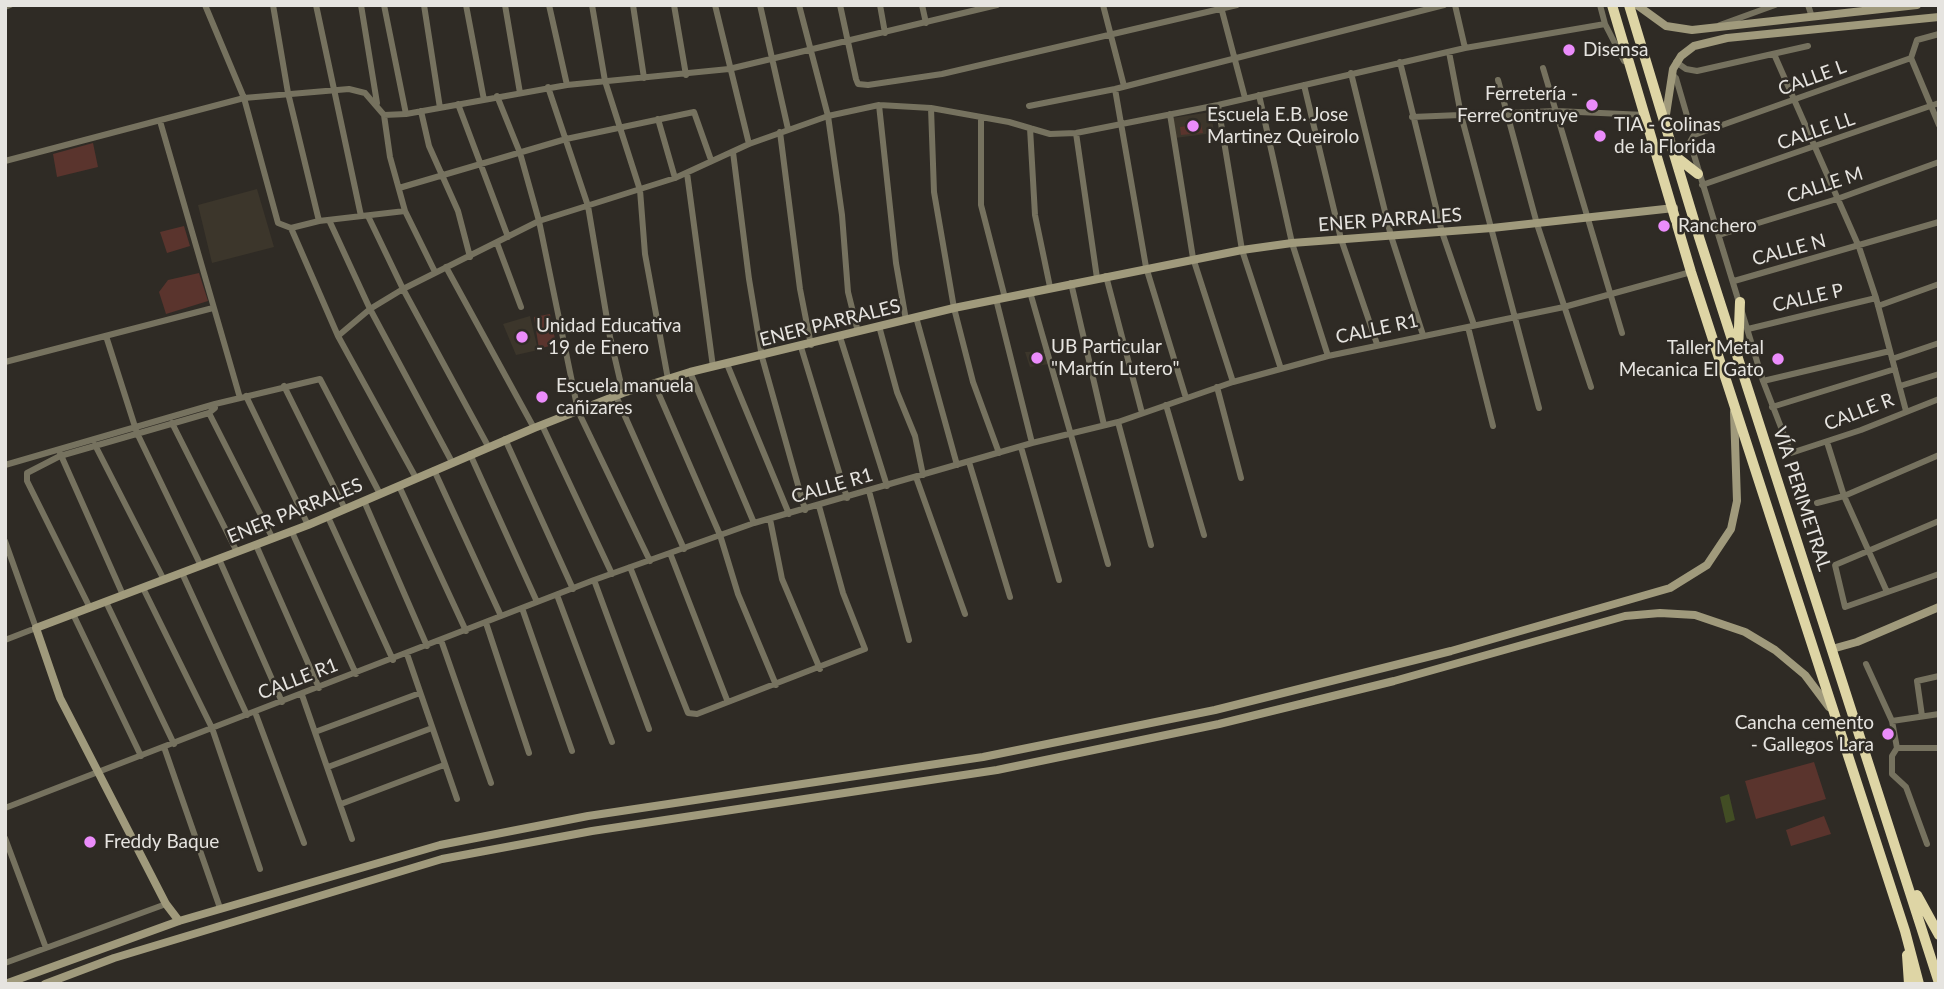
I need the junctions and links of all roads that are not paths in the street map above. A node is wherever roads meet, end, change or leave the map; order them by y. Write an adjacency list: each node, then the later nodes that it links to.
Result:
1 (205, 5): 71 (street)
2 (273, 5): 67 (street)
3 (316, 5): 65 (street)
4 (361, 5): 75 (street)
5 (384, 5): 86 (street)
6 (424, 5): 81 (street)
7 (466, 5): 73 (street)
8 (505, 5): 68 (street)
9 (549, 5): 61 (street)
10 (592, 5): 60 (street)
11 (633, 5): 58 (street)
12 (674, 5): 56 (street)
13 (715, 5): 53 (street)
14 (760, 5): 49 (street)
15 (799, 5): 44 (street)
16 (840, 5): 41 (street)
17 (880, 5): 38 (street)
18 (922, 5): 35 (street)
19 (997, 5): 35 (street)
20 (1103, 5): 40 (street)
21 (1237, 5): 30 (street)
22 (1444, 5): 47 (street)
23 (1455, 5): 43 (street)
24 (1600, 5): 36 (street, VÍA PERIMETRAL)
25 (1612, 5): 57 (highway, VÍA PERIMETRAL)
26 (1775, 5): 37 (street)
27 (1808, 5): 33 (street)
28 (1917, 5): 31 (street)
29 (1636, 6): 37 (street); 97 (highway, VÍA PERIMETRAL)
30 (1221, 7): 40 (street); 47 (street)
31 (1889, 7): 32 (street)
32 (1854, 9): 33 (street)
33 (1812, 17): 37 (street)
34 (1939, 17): 51 (street)
35 (926, 23): 38 (street)
36 (1605, 24): 43 (street); 57 (street, VÍA PERIMETRAL)
37 (1709, 29)
38 (885, 33): 41 (street)
39 (1939, 34): 48 (street, CALLE L)
40 (1111, 36): 41 (street); 63 (street)
41 (848, 42): 44 (street)
42 (1808, 46): 46 (street)
43 (1465, 48): 45 (street)
44 (809, 52): 49 (street); 91 (street)
45 (1448, 52): 50 (street); 89 (street)
46 (1774, 54): 51 (street); 74 (street)
47 (1235, 58): 63 (street); 72 (street)
48 (1911, 58): 74 (street, CALLE L); 77 (street)
49 (771, 61): 53 (street); 102 (street)
50 (1400, 62): 54 (street); 93 (street)
51 (1676, 62): 55 (street)
52 (1543, 68): 84 (street)
53 (729, 69): 56 (street); 106 (street)
54 (1351, 74): 62 (street); 137 (street)
55 (1672, 74): 97 (street); 100 (street)
56 (686, 75): 58 (street)
57 (1632, 75): 90 (highway, VÍA PERIMETRAL)
58 (644, 78): 60 (street)
59 (1498, 80): 85 (street)
60 (605, 82): 61 (street); 99 (street)
61 (567, 85): 64 (street)
62 (1304, 85): 69 (street); 139 (street)
63 (1124, 86): 66 (street)
64 (548, 88): 68 (street); 105 (street)
65 (335, 89): 67 (street); 75 (street); 126 (street)
66 (1115, 89): 79 (street); 96 (street)
67 (288, 93): 71 (street); 129 (street)
68 (520, 93): 70 (street)
69 (1259, 95): 72 (street); 141 (street)
70 (497, 96): 73 (street); 110 (street)
71 (244, 98): 95 (street); 133 (street)
72 (1245, 98): 80 (street)
73 (484, 100): 76 (street)
74 (1794, 101): 107 (street, CALLE L); 108 (street)
75 (377, 103): 88 (street)
76 (458, 104): 81 (street); 115 (street)
77 (1935, 104): 98 (street); 108 (street, CALLE LL)
78 (879, 106): 82 (street); 91 (street); 167 (street)
79 (1029, 106)
80 (1218, 106): 87 (street); 143 (street)
81 (440, 108): 83 (street)
82 (931, 108): 92 (street); 165 (street)
83 (421, 111): 86 (street); 117 (street)
84 (1556, 111): 85 (street); 90 (street); 127 (street)
85 (1507, 113): 89 (street); 132 (street)
86 (406, 114): 88 (street)
87 (1170, 114): 96 (street); 145 (street)
88 (384, 115): 120 (street)
89 (1461, 115): 93 (street); 134 (street)
90 (1645, 115): 124 (highway, VÍA PERIMETRAL)
91 (828, 116): 102 (street); 172 (street)
92 (981, 117): 101 (street); 159 (street)
93 (1412, 117): 135 (street)
94 (658, 119): 99 (street); 112 (street); 118 (street)
95 (160, 121): 113 (street); 164 (street)
96 (1121, 123): 104 (street); 147 (street)
97 (1665, 124): 111 (highway, VÍA PERIMETRAL)
98 (1939, 125)
99 (619, 126): 105 (street); 121 (street)
100 (1690, 126)
101 (1030, 128): 104 (street); 155 (street)
102 (788, 129): 103 (street)
103 (780, 132): 106 (street); 180 (street)
104 (1076, 133): 151 (street)
105 (566, 139): 110 (street); 123 (street)
106 (749, 144): 109 (street)
107 (1691, 145): 111 (street, CALLE L); 119 (street, CALLE N)
108 (1814, 149): 119 (street, CALLE LL); 122 (street)
109 (733, 152): 112 (street); 184 (street)
110 (520, 153): 115 (street); 130 (street)
111 (1674, 154): 119 (highway); 185 (highway, VÍA PERIMETRAL)
112 (711, 160): 116 (street)
113 (5, 161)
114 (1939, 162): 122 (street, CALLE M)
115 (479, 165): 117 (street); 138 (street)
116 (687, 173): 118 (street); 189 (street)
117 (442, 176): 120 (street); 144 (street)
118 (675, 178): 121 (street)
119 (1700, 179): 136 (street, CALLE N)
120 (399, 188): 125 (street)
121 (640, 190): 123 (street); 194 (street)
122 (1837, 199): 136 (street, CALLE M); 142 (street)
123 (588, 206): 130 (street); 202 (street)
124 (1674, 208): 127 (street, ENER PARRALES); 149 (highway, VÍA PERIMETRAL)
125 (405, 211): 126 (street); 148 (street)
126 (365, 216): 128 (street); 156 (street)
127 (1589, 219): 132 (street, ENER PARRALES); 158 (street)
128 (328, 220): 129 (street); 166 (street)
129 (319, 221): 133 (street)
130 (539, 221): 138 (street); 211 (street)
131 (1939, 222): 142 (street, CALLE N)
132 (1537, 224): 134 (street, ENER PARRALES); 163 (street)
133 (291, 228): 176 (street)
134 (1492, 228): 135 (street, ENER PARRALES); 168 (street)
135 (1442, 232): 137 (street, ENER PARRALES); 170 (street)
136 (1719, 234): 152 (street, CALLE N)
137 (1391, 236): 139 (street, ENER PARRALES); 174 (street)
138 (508, 237): 140 (street)
139 (1341, 239): 141 (street, ENER PARRALES); 179 (street)
140 (497, 243): 144 (street); 162 (street)
141 (1292, 243): 143 (street, ENER PARRALES); 183 (street)
142 (1859, 247): 152 (street, CALLE N); 161 (street)
143 (1242, 250): 145 (street, ENER PARRALES); 190 (street)
144 (470, 257): 146 (street)
145 (1192, 258): 147 (street, ENER PARRALES); 196 (street)
146 (446, 267): 148 (street); 218 (street)
147 (1146, 267): 150 (street, ENER PARRALES); 204 (street)
148 (435, 272): 156 (street)
149 (1691, 272): 158 (street, CALLE R1); 205 (highway, VÍA PERIMETRAL)
150 (1106, 276): 151 (street, ENER PARRALES); 214 (street)
151 (1097, 278): 153 (street, ENER PARRALES)
152 (1734, 281): 160 (street)
153 (1071, 283): 155 (street, ENER PARRALES); 217 (street)
154 (1939, 284): 161 (street, CALLE P)
155 (1050, 287): 157 (street, ENER PARRALES)
156 (403, 289): 166 (street); 226 (street)
157 (1030, 292): 159 (street, ENER PARRALES); 221 (street)
158 (1609, 295): 163 (street, CALLE R1); 173 (street)
159 (1000, 298): 165 (street, ENER PARRALES); 224 (street)
160 (1740, 302): 171 (street); 185 (highway)
161 (1877, 302): 171 (street, CALLE P); 182 (street)
162 (521, 307)
163 (1564, 307): 168 (street, CALLE R1); 201 (street)
164 (213, 308): 175 (street); 203 (street)
165 (954, 308): 167 (street, ENER PARRALES); 229 (street)
166 (370, 309): 176 (street); 232 (street)
167 (911, 318): 169 (street, ENER PARRALES); 235 (street)
168 (1516, 318): 170 (street, CALLE R1); 210 (street)
169 (879, 326): 172 (street, ENER PARRALES); 237 (street)
170 (1471, 326): 174 (street, CALLE R1); 219 (street)
171 (1748, 329): 195 (street)
172 (858, 332): 177 (street, ENER PARRALES)
173 (1622, 333)
174 (1423, 335): 179 (street, CALLE R1)
175 (106, 336): 187 (street); 220 (street)
176 (338, 336): 238 (street)
177 (840, 337): 180 (street, ENER PARRALES); 241 (street)
178 (1939, 343): 186 (street)
179 (1377, 344): 183 (street, CALLE R1)
180 (811, 345): 181 (street, ENER PARRALES)
181 (801, 347): 184 (street, ENER PARRALES); 245 (street)
182 (1890, 351): 186 (street); 195 (street)
183 (1328, 356): 190 (street, CALLE R1)
184 (762, 357): 188 (street, ENER PARRALES); 250 (street)
185 (1738, 358): 301 (highway, VÍA PERIMETRAL)
186 (1892, 359): 191 (street)
187 (5, 362)
188 (727, 364): 189 (street, ENER PARRALES); 251 (street)
189 (713, 367): 192 (street, ENER PARRALES)
190 (1281, 369): 196 (street, CALLE R1)
191 (1895, 369): 199 (street); 209 (street)
192 (690, 372): 194 (street, ENER PARRALES); 255 (street)
193 (1939, 374): 199 (street)
194 (668, 379): 197 (street, ENER PARRALES)
195 (1763, 381): 209 (street)
196 (1233, 382): 200 (street, CALLE R1)
197 (654, 383): 202 (street, ENER PARRALES); 258 (street)
198 (284, 386): 203 (street); 243 (street); 249 (street)
199 (1900, 386): 212 (street)
200 (1217, 387): 204 (street, CALLE R1); 239 (street)
201 (1591, 387)
202 (620, 395): 211 (street, ENER PARRALES); 265 (street)
203 (243, 397): 207 (street); 256 (street)
204 (1186, 398): 208 (street, CALLE R1)
205 (1733, 399): 302 (street); 323 (highway, VÍA PERIMETRAL)
206 (1939, 399): 212 (street, CALLE R)
207 (215, 404): 213 (street); 215 (street)
208 (1166, 405): 214 (street, CALLE R1); 259 (street)
209 (1772, 407): 223 (street, CALLE R)
210 (1539, 408)
211 (578, 411): 218 (street, ENER PARRALES); 270 (street)
212 (1906, 411): 223 (street, CALLE R)
213 (209, 413): 215 (street); 260 (street)
214 (1142, 414): 216 (street, CALLE R1)
215 (171, 421): 220 (street); 267 (street)
216 (1118, 422): 217 (street, CALLE R1); 263 (street)
217 (1104, 425): 221 (street, CALLE R1)
218 (538, 426): 222 (street, ENER PARRALES); 275 (street)
219 (1493, 426)
220 (136, 430): 225 (street); 228 (street); 272 (street)
221 (1069, 434): 224 (street, CALLE R1); 271 (street)
222 (505, 439): 226 (street, ENER PARRALES); 281 (street)
223 (1827, 442): 244 (street)
224 (1032, 443): 227 (street, CALLE R1)
225 (95, 445): 228 (street); 277 (street)
226 (488, 446): 230 (street, ENER PARRALES)
227 (1021, 447): 229 (street, CALLE R1); 279 (street)
228 (60, 452): 234 (street); 284 (street); 289 (street)
229 (999, 453): 233 (street, CALLE R1)
230 (470, 454): 232 (street, ENER PARRALES); 287 (street)
231 (1939, 454): 244 (street)
232 (452, 462): 236 (street, ENER PARRALES)
233 (969, 462): 235 (street, CALLE R1); 285 (street)
234 (5, 465)
235 (957, 465): 237 (street, CALLE R1)
236 (434, 470): 238 (street, ENER PARRALES); 293 (street)
237 (919, 476): 241 (street, CALLE R1); 292 (street)
238 (416, 478): 240 (street, ENER PARRALES)
239 (1241, 478)
240 (399, 486): 243 (street, ENER PARRALES); 296 (street)
241 (887, 486): 242 (street, CALLE R1)
242 (869, 491): 245 (street, CALLE R1); 299 (street)
243 (380, 494): 246 (street, ENER PARRALES)
244 (1844, 496): 247 (street); 264 (street)
245 (847, 498): 248 (street, CALLE R1)
246 (364, 501): 249 (street, ENER PARRALES); 300 (street)
247 (1817, 503)
248 (819, 506): 250 (street, CALLE R1); 307 (street)
249 (345, 509): 252 (street, ENER PARRALES)
250 (805, 510): 251 (street, CALLE R1)
251 (789, 514): 253 (street, CALLE R1)
252 (328, 517): 256 (street, ENER PARRALES); 304 (street)
253 (770, 519): 255 (street, CALLE R1); 307 (street)
254 (1939, 521): 264 (street)
255 (754, 523): 258 (street, CALLE R1)
256 (308, 525): 257 (street, ENER PARRALES)
257 (292, 532): 260 (street, ENER PARRALES); 308 (street)
258 (720, 535): 265 (street, CALLE R1); 310 (street)
259 (1204, 535)
260 (274, 539): 262 (street, ENER PARRALES)
261 (5, 541): 266 (street)
262 (256, 545): 267 (street, ENER PARRALES); 311 (street)
263 (1151, 545)
264 (1870, 548): 282 (street); 282 (street)
265 (684, 549): 268 (street, CALLE R1)
266 (7, 550): 295 (street)
267 (237, 552): 269 (street, ENER PARRALES)
268 (670, 553): 270 (street, CALLE R1); 314 (street)
269 (219, 559): 272 (street, ENER PARRALES); 315 (street)
270 (650, 561): 273 (street, CALLE R1)
271 (1108, 564)
272 (201, 566): 274 (street, ENER PARRALES)
273 (630, 567): 275 (street, CALLE R1); 314 (street)
274 (182, 573): 277 (street, ENER PARRALES); 318 (street)
275 (612, 574): 278 (street, CALLE R1)
276 (1939, 574): 282 (street)
277 (163, 580): 280 (street, ENER PARRALES)
278 (594, 580): 281 (street, CALLE R1); 324 (street)
279 (1059, 580)
280 (143, 588): 284 (street, ENER PARRALES); 321 (street)
281 (573, 589): 283 (street, CALLE R1)
282 (1887, 592)
283 (557, 594): 287 (street, CALLE R1); 326 (street)
284 (123, 595): 286 (street, ENER PARRALES)
285 (1010, 597)
286 (106, 602): 289 (street, ENER PARRALES); 327 (street)
287 (537, 602): 290 (street, CALLE R1)
288 (1939, 607): 301 (street)
289 (90, 608): 291 (street, ENER PARRALES)
290 (522, 608): 293 (street, CALLE R1); 331 (street)
291 (73, 614): 295 (street, ENER PARRALES); 333 (street)
292 (965, 614)
293 (501, 616): 294 (street, CALLE R1)
294 (486, 623): 296 (street, CALLE R1); 332 (street)
295 (36, 628): 297 (street); 336 (street)
296 (466, 631): 298 (street, CALLE R1)
297 (5, 640)
298 (442, 640): 300 (street, CALLE R1); 337 (street)
299 (909, 640)
300 (427, 646): 303 (street, CALLE R1)
301 (1832, 649): 346 (highway, VÍA PERIMETRAL)
302 (1451, 651): 306 (street); 348 (street)
303 (407, 654): 304 (street, CALLE R1); 312 (street)
304 (393, 660): 308 (street, CALLE R1)
305 (1866, 664): 320 (street)
306 (1454, 665): 323 (street); 356 (street)
307 (820, 669): 310 (street)
308 (356, 674): 311 (street, CALLE R1)
309 (1939, 676): 319 (street)
310 (776, 685): 314 (street)
311 (319, 688): 313 (street, CALLE R1)
312 (420, 693): 322 (street); 325 (street)
313 (302, 695): 315 (street, CALLE R1); 325 (street)
314 (727, 700)
315 (282, 702): 316 (street, CALLE R1)
316 (255, 712): 318 (street, CALLE R1); 343 (street)
317 (1939, 714): 319 (street)
318 (247, 715): 321 (street, CALLE R1)
319 (1922, 716): 320 (street)
320 (1892, 721): 329 (street)
321 (212, 728): 327 (street, CALLE R1); 345 (street)
322 (432, 728): 334 (street); 335 (street)
323 (1839, 728): 350 (highway, VÍA PERIMETRAL)
324 (649, 729)
325 (315, 732): 335 (street)
326 (612, 742)
327 (174, 744): 328 (street, CALLE R1)
328 (164, 747): 333 (street, CALLE R1); 348 (street)
329 (1897, 748): 330 (street); 344 (street)
330 (1939, 748)
331 (572, 751)
332 (529, 753)
333 (141, 756): 336 (street, CALLE R1)
334 (444, 765): 338 (street); 339 (street)
335 (328, 768): 339 (street)
336 (100, 772): 340 (street, CALLE R1); 347 (street)
337 (491, 783)
338 (457, 799)
339 (341, 804): 342 (street)
340 (5, 808)
341 (5, 838): 352 (street)
342 (352, 839)
343 (304, 843)
344 (1927, 844)
345 (260, 869)
346 (1906, 874): 351 (highway); 354 (highway, VÍA PERIMETRAL)
347 (166, 904): 349 (street); 352 (street)
348 (220, 908): 349 (street)
349 (179, 921): 355 (street)
350 (1905, 931): 357 (highway); 358 (highway, VÍA PERIMETRAL)
351 (1939, 935)
352 (46, 948): 353 (street)
353 (5, 963)
354 (1939, 983)
355 (5, 984)
356 (46, 984)
357 (1909, 984)
358 (1919, 984)

